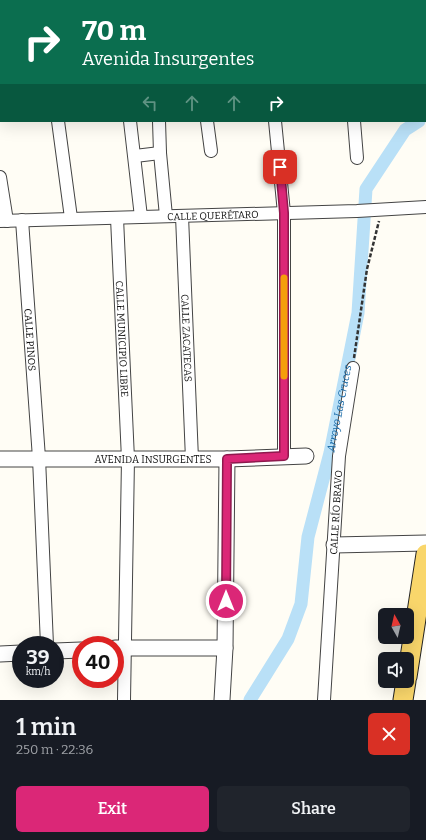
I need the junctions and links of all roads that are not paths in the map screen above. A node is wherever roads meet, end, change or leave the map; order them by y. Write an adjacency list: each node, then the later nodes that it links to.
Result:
1 (58, 122): 17 (street)
2 (130, 122): 9 (street)
3 (159, 122): 8 (street)
4 (207, 122): 7 (street)
5 (275, 122): 13 (street)
6 (354, 122): 10 (street)
7 (210, 151)
8 (160, 153): 9 (street); 14 (street)
9 (135, 156): 16 (street)
10 (357, 158)
11 (0, 177): 20 (street)
12 (426, 207): 13 (street, CALLE QUERÉTARO)
13 (284, 213): 15 (street, CALLE QUERÉTARO); 22 (street)
14 (166, 216): 15 (street, CALLE QUERÉTARO); 16 (street, CALLE QUERÉTARO)
15 (182, 216): 27 (street, CALLE ZACATECAS)
16 (141, 217): 18 (street, CALLE QUERÉTARO)
17 (72, 218): 18 (street, CALLE QUERÉTARO); 19 (street, CALLE QUERÉTARO)
18 (117, 218): 26 (street, CALLE MUNICIPIO LIBRE)
19 (22, 220): 20 (street, CALLE QUERÉTARO); 24 (street, CALLE PINOS)
20 (3, 221)
21 (353, 368): 30 (street, CALLE RÍO BRAVO)
22 (284, 456): 23 (street, AVENIDA INSURGENTES); 28 (street, AVENIDA INSURGENTES)
23 (306, 456)
24 (39, 458): 25 (street, AVENIDA INSURGENTES); 26 (street, AVENIDA INSURGENTES); 32 (street, CALLE PINOS)
25 (0, 459)
26 (128, 459): 27 (street, AVENIDA INSURGENTES); 33 (street, CALLE MUNICIPIO LIBRE)
27 (192, 459): 28 (street, AVENIDA INSURGENTES)
28 (227, 459): 35 (street)
29 (426, 543): 30 (street)
30 (334, 545): 43 (street, CALLE RÍO BRAVO)
31 (426, 554): 36 (main road)
32 (47, 636)
33 (121, 636)
34 (124, 648): 35 (street)
35 (226, 648): 42 (street)
36 (411, 652)
37 (12, 653): 38 (street)
38 (0, 654)
39 (123, 688): 41 (street, CALLE MUNICIPIO LIBRE)
40 (405, 688): 44 (main road)
41 (124, 700)
42 (222, 700)
43 (324, 700)
44 (403, 700)

